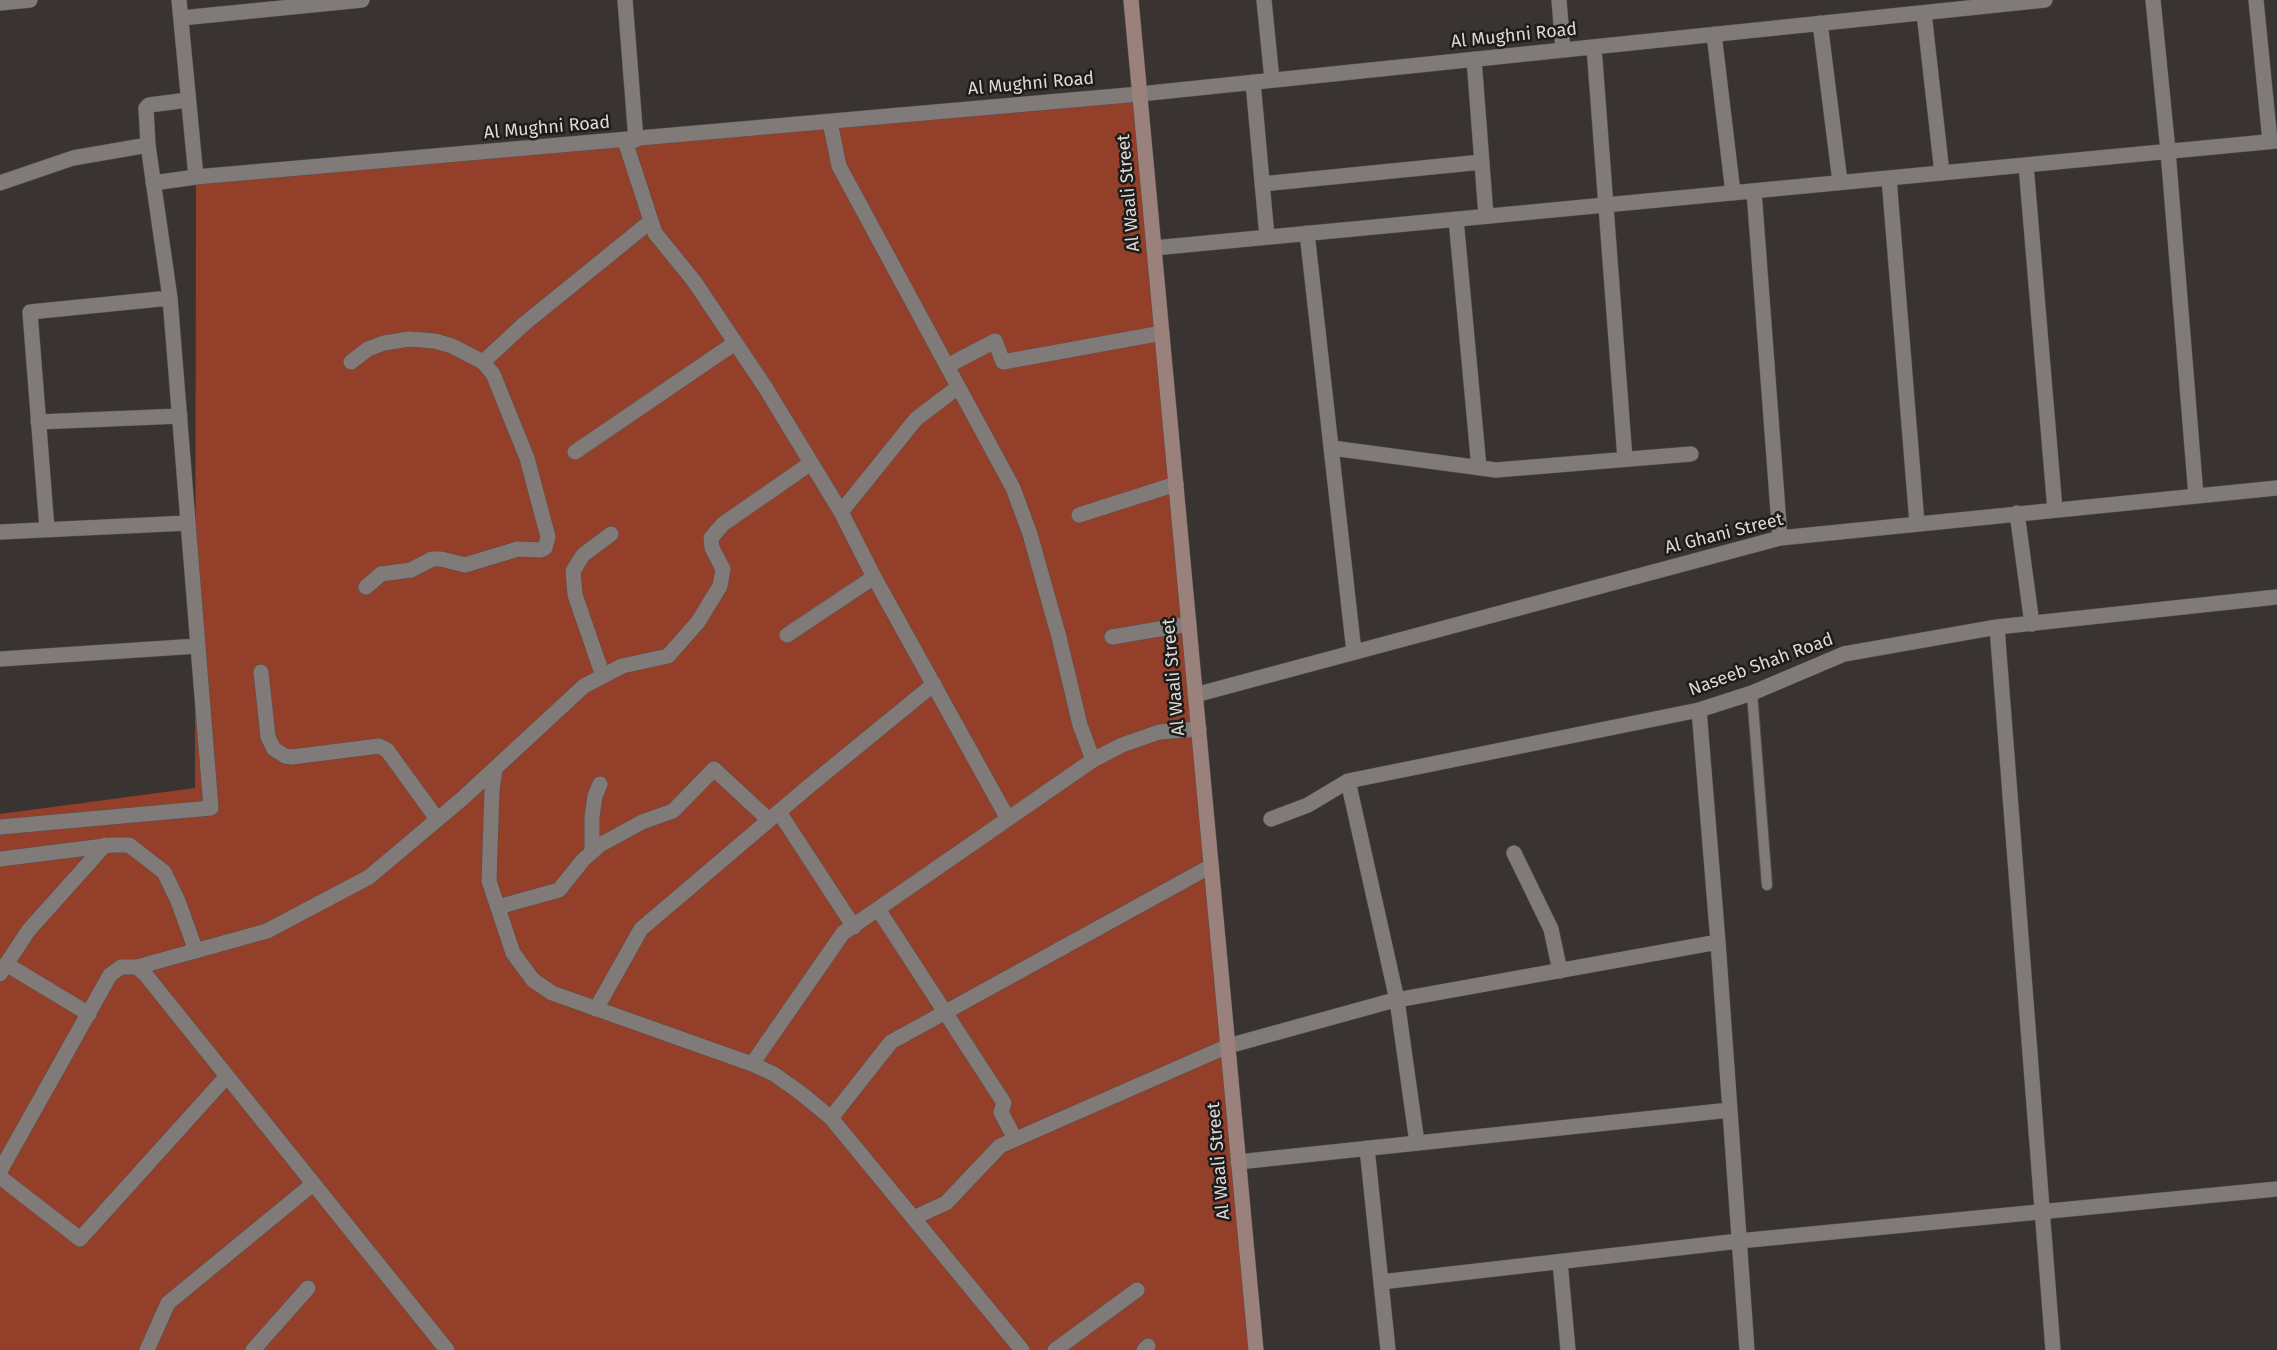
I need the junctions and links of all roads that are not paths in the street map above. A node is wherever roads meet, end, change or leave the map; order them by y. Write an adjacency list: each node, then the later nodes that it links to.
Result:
1 (23, 0): 11 (street)
2 (179, 0): 13 (street)
3 (362, 0): 13 (street)
4 (625, 0): 24 (street)
5 (1131, 0): 21 (street, Al Waali Street)
6 (1264, 0): 19 (street)
7 (1559, 0): 17 (street)
8 (2045, 0): 12 (street, Al Mughni Road)
9 (2153, 0): 27 (street)
10 (2256, 0): 25 (street)
11 (0, 3)
12 (1924, 13): 14 (street, Al Mughni Road); 30 (street)
13 (181, 18): 22 (street)
14 (1820, 24): 15 (street, Al Mughni Road); 33 (street)
15 (1714, 34): 16 (street, Al Mughni Road); 38 (street)
16 (1594, 47): 17 (street, Al Mughni Road); 39 (street)
17 (1563, 50): 18 (street, Al Mughni Road)
18 (1474, 59): 19 (street, Al Mughni Road); 28 (street)
19 (1272, 80): 20 (street, Al Mughni Road)
20 (1253, 82): 21 (street, Al Mughni Road); 36 (street)
21 (1140, 94): 23 (street, Al Mughni Road); 45 (street, Al Waali Street)
22 (189, 100): 26 (street); 31 (street)
23 (830, 122): 24 (street, Al Mughni Road); 51 (street)
24 (630, 140): 31 (street, Al Mughni Road); 42 (street)
25 (2273, 141): 27 (street)
26 (148, 145): 34 (street); 35 (street)
27 (2168, 151): 29 (street); 63 (street)
28 (1482, 162): 36 (street); 40 (street)
29 (2026, 165): 30 (street); 64 (street)
30 (1942, 173): 32 (street)
31 (196, 177): 35 (street, Al Mughni Road)
32 (1889, 178): 33 (street); 69 (street)
33 (1840, 182): 37 (street)
34 (0, 183)
35 (153, 183): 46 (street)
36 (1262, 184): 44 (street)
37 (1754, 191): 38 (street); 73 (street)
38 (1733, 193): 39 (street)
39 (1606, 205): 40 (street); 58 (street)
40 (1486, 216): 41 (street)
41 (1456, 219): 43 (street); 60 (street)
42 (651, 221): 48 (street); 50 (street)
43 (1307, 233): 44 (street); 55 (street)
44 (1267, 237): 45 (street)
45 (1154, 248): 47 (street, Al Waali Street)
46 (170, 298): 53 (street); 54 (street)
47 (1162, 333): 51 (street); 61 (street, Al Waali Street)
48 (735, 343): 56 (street); 59 (street)
49 (351, 362): 50 (street)
50 (483, 362): 75 (street)
51 (947, 366): 52 (street)
52 (958, 387): 65 (street); 92 (street)
53 (180, 416): 54 (street); 68 (street)
54 (38, 422): 70 (street)
55 (1332, 448): 60 (street); 83 (street)
56 (575, 452)
57 (1691, 454): 58 (street)
58 (1625, 459): 60 (street)
59 (811, 463): 65 (street); 86 (street)
60 (1479, 468)
61 (1176, 484): 67 (street); 77 (street, Al Waali Street)
62 (2277, 488): 63 (street, Al Ghani Street)
63 (2196, 496): 64 (street, Al Ghani Street)
64 (2055, 510): 66 (street, Al Ghani Street)
65 (841, 513): 74 (street)
66 (2017, 513): 69 (street, Al Ghani Street); 78 (street)
67 (1079, 515)
68 (188, 523): 70 (street); 82 (street)
69 (1917, 523): 73 (street, Al Ghani Street)
70 (47, 530): 71 (street)
71 (0, 532)
72 (611, 534): 86 (street)
73 (1780, 538): 83 (street, Al Ghani Street)
74 (874, 577): 80 (street); 87 (street)
75 (366, 586)
76 (2277, 597): 78 (street, Naseeb Shah Road)
77 (1189, 624): 81 (street); 89 (street, Al Waali Street)
78 (2032, 624): 79 (street, Naseeb Shah Road)
79 (1997, 627): 88 (street, Naseeb Shah Road); 132 (street)
80 (787, 635)
81 (1112, 637)
82 (198, 646): 84 (street); 100 (street)
83 (1354, 652): 89 (street, Al Ghani Street)
84 (0, 659)
85 (261, 672): 97 (street)
86 (603, 676): 93 (street)
87 (934, 684): 96 (street); 98 (street)
88 (1752, 693): 90 (street, Naseeb Shah Road); 106 (lane)
89 (1195, 695): 91 (street, Al Waali Street)
90 (1699, 710): 94 (street, Naseeb Shah Road); 110 (street)
91 (1198, 729): 92 (street); 105 (street, Al Waali Street)
92 (1093, 760): 98 (street)
93 (495, 770): 97 (street); 107 (street)
94 (1348, 781): 99 (street, Naseeb Shah Road); 115 (street)
95 (600, 784): 102 (street)
96 (774, 816): 102 (street); 109 (street); 116 (street)
97 (437, 819): 111 (street)
98 (1008, 819): 108 (street)
99 (1271, 819)
100 (0, 827)
101 (105, 845): 104 (street); 111 (street); 113 (street)
102 (592, 852): 107 (street)
103 (1514, 853): 114 (street)
104 (0, 858)
105 (1211, 866): 117 (street); 119 (street, Al Waali Street)
106 (1767, 885)
107 (498, 907): 116 (street)
108 (878, 909): 109 (street); 117 (street)
109 (854, 927): 120 (street)
110 (1718, 942): 114 (street); 122 (street)
111 (196, 951): 112 (street)
112 (137, 967): 118 (street); 121 (street)
113 (3, 969): 118 (street)
114 (1560, 971): 115 (street)
115 (1397, 1000): 119 (street); 125 (street)
116 (596, 1009): 120 (street)
117 (944, 1013): 123 (street); 124 (street)
118 (88, 1014): 128 (street)
119 (1227, 1046): 124 (street); 127 (street, Al Waali Street)
120 (752, 1064): 123 (street)
121 (227, 1076): 129 (street); 130 (street)
122 (1730, 1110): 125 (street); 134 (street)
123 (831, 1118): 133 (street)
124 (1015, 1139): 133 (street)
125 (1417, 1143): 126 (street)
126 (1367, 1148): 127 (street); 136 (street)
127 (1238, 1162): 144 (street, Al Waali Street)
128 (0, 1171)
129 (0, 1177)
130 (313, 1184): 139 (street); 141 (street)
131 (2277, 1189): 132 (street)
132 (2044, 1210): 134 (street); 148 (street)
133 (913, 1218): 142 (street)
134 (1739, 1240): 135 (street); 147 (street)
135 (1560, 1262): 136 (street); 146 (street)
136 (1381, 1282): 145 (street)
137 (308, 1288): 140 (street)
138 (1137, 1290): 143 (street)
139 (154, 1346)
140 (253, 1350)
141 (447, 1350)
142 (1022, 1350)
143 (1055, 1350)
144 (1256, 1350)
145 (1388, 1350)
146 (1568, 1350)
147 (1747, 1350)
148 (2053, 1350)

